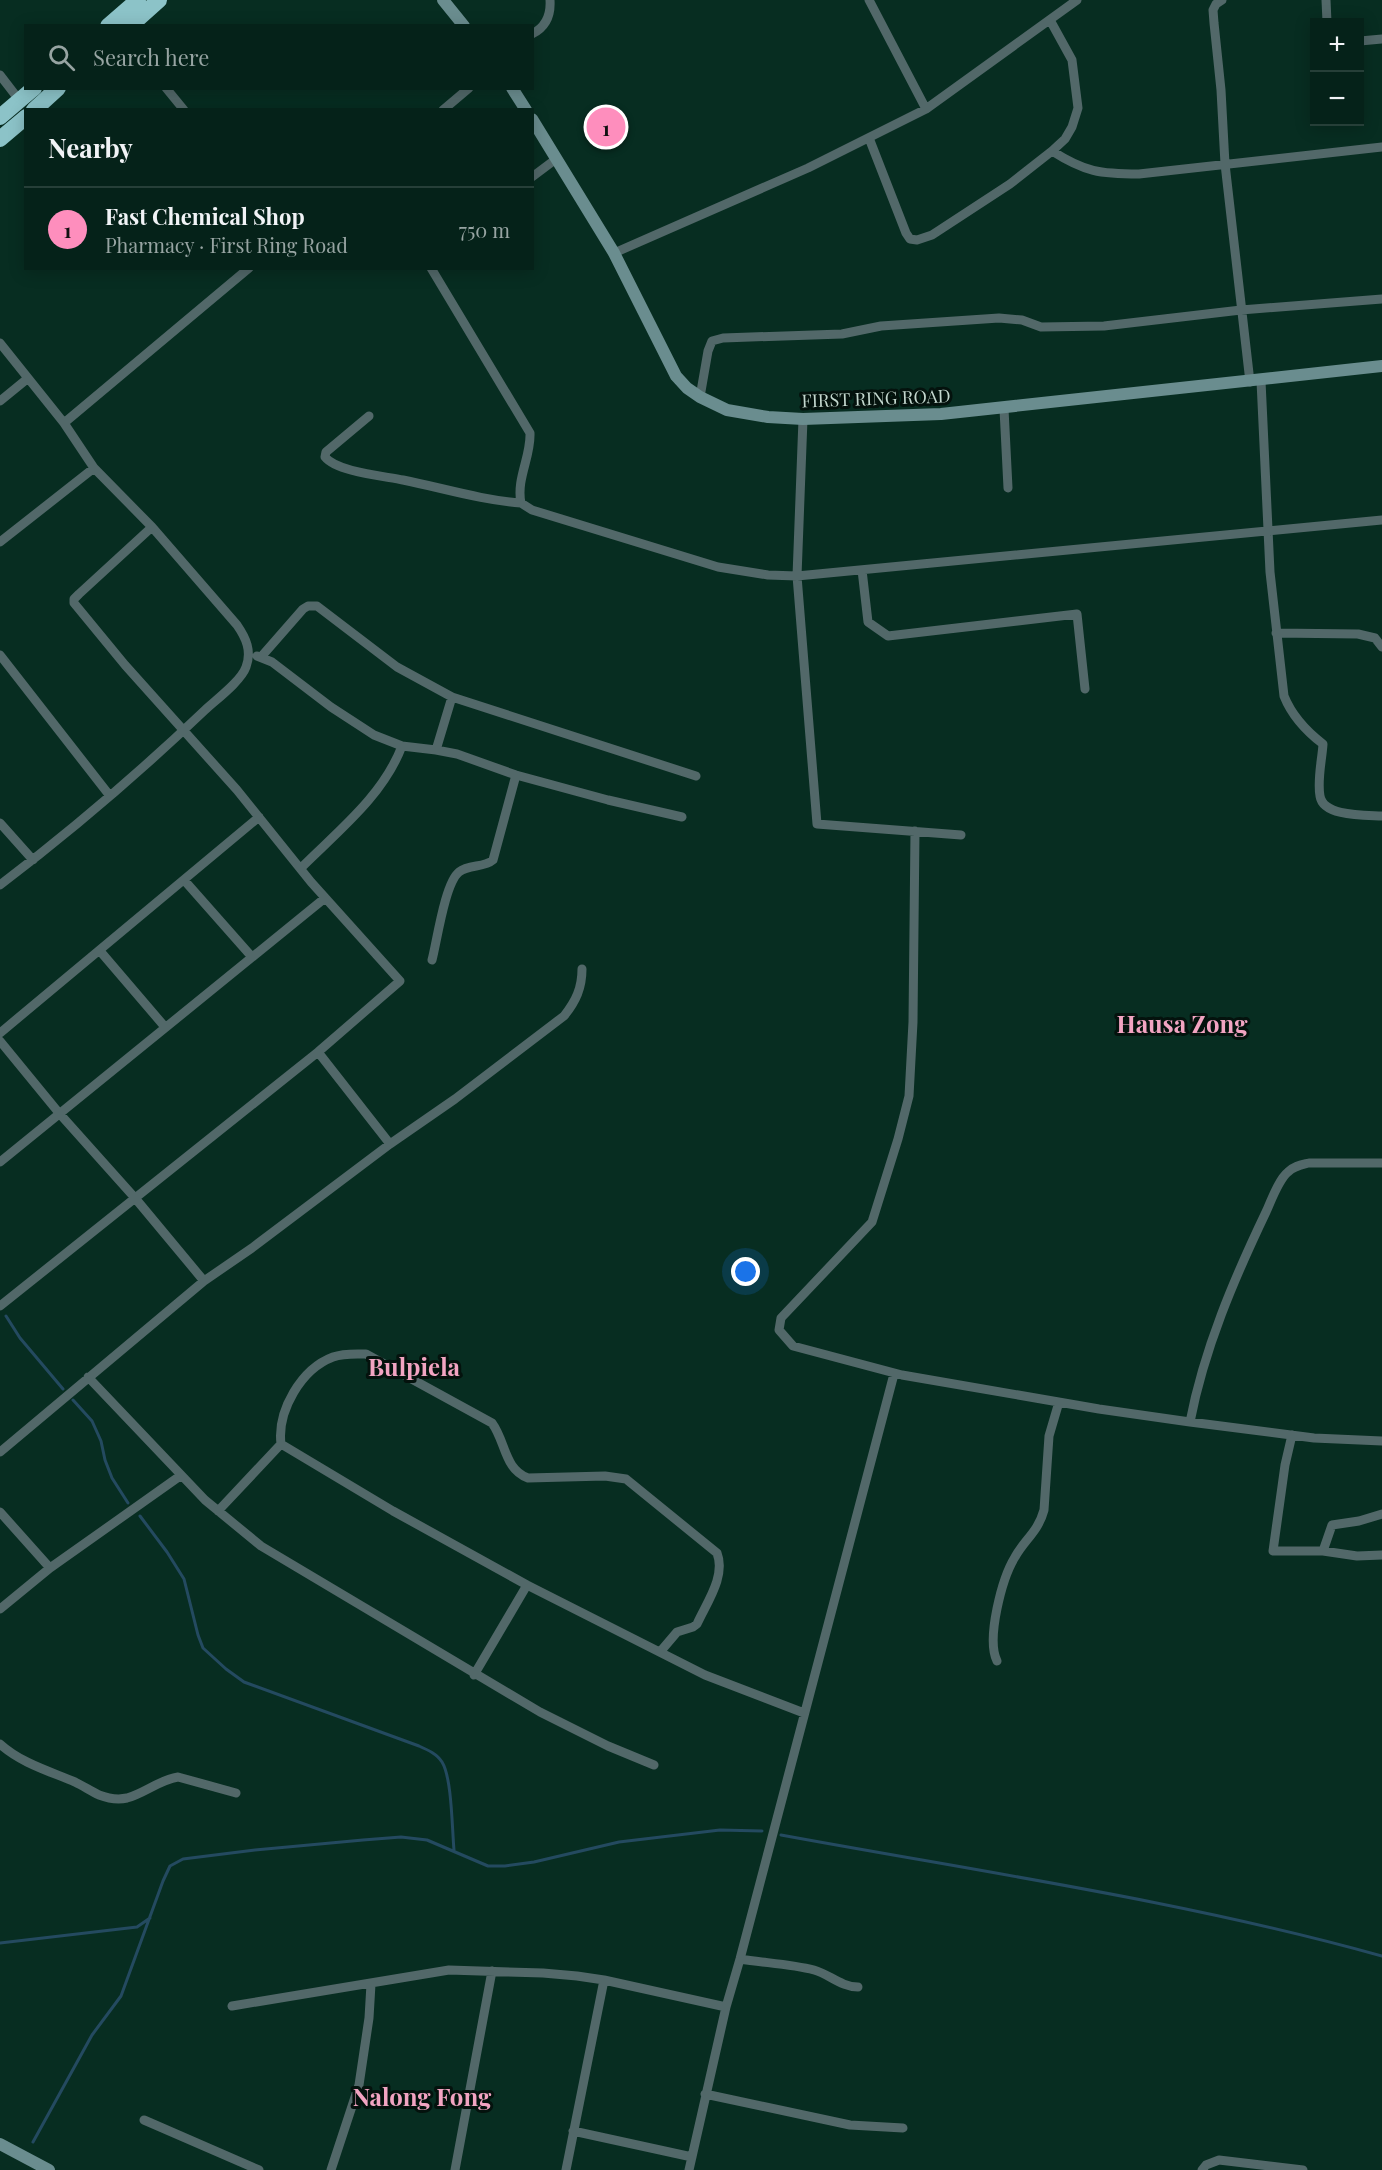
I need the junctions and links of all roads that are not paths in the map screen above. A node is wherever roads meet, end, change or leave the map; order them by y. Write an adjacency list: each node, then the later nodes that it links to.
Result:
1 (138, 0): 11 (highway)
2 (159, 0): 12 (highway)
3 (443, 0): 13 (street)
4 (550, 0): 14 (street)
5 (869, 0): 29 (street)
6 (1077, 0): 10 (street)
7 (1222, 0): 39 (street)
8 (1326, 0): 9 (street)
9 (1327, 18)
10 (1050, 20): 29 (street); 37 (street)
11 (110, 24)
12 (132, 24)
13 (462, 24)
14 (534, 32)
15 (1382, 39): 16 (street)
16 (1364, 40)
17 (0, 75): 23 (street)
18 (33, 90): 24 (highway)
19 (55, 90): 25 (highway)
20 (168, 90): 26 (street)
21 (467, 90): 27 (street)
22 (513, 90): 28 (street)
23 (25, 108)
24 (26, 108)
25 (28, 108)
26 (182, 108)
27 (445, 108)
28 (525, 108)
29 (926, 109): 34 (street)
30 (24, 110): 32 (highway)
31 (24, 111): 35 (highway)
32 (0, 117)
33 (534, 122): 38 (street, FIRST RING ROAD)
34 (869, 138): 37 (street); 41 (street)
35 (0, 139)
36 (1382, 147): 39 (street)
37 (1052, 151): 39 (street)
38 (556, 159): 40 (street); 41 (street, FIRST RING ROAD)
39 (1225, 164): 45 (street)
40 (534, 176)
41 (614, 253): 50 (street, FIRST RING ROAD)
42 (247, 270): 55 (street)
43 (432, 270): 58 (street)
44 (1382, 299): 45 (street)
45 (1241, 310): 49 (street); 50 (street)
46 (0, 343): 48 (street)
47 (1382, 366): 49 (street, FIRST RING ROAD)
48 (27, 379): 51 (street); 55 (street)
49 (1256, 381): 52 (street, FIRST RING ROAD); 61 (street)
50 (700, 397): 54 (street, FIRST RING ROAD)
51 (0, 401)
52 (1004, 409): 54 (street, FIRST RING ROAD); 57 (street)
53 (369, 416): 58 (street)
54 (803, 419): 64 (street)
55 (64, 423): 56 (street)
56 (94, 468): 60 (street); 62 (street)
57 (1008, 488)
58 (521, 503): 64 (street)
59 (1382, 520): 61 (street)
60 (152, 527): 67 (street); 72 (street)
61 (1268, 532): 63 (street); 65 (street)
62 (0, 542)
63 (862, 570): 64 (street); 70 (street)
64 (797, 576): 82 (street)
65 (1276, 633): 66 (street); 78 (street)
66 (1382, 647)
67 (249, 654): 69 (street); 72 (street)
68 (0, 655): 77 (street)
69 (261, 657): 71 (street); 73 (street)
70 (1085, 689)
71 (453, 697): 74 (street); 76 (street)
72 (184, 730): 77 (street); 79 (street)
73 (402, 746): 74 (street); 85 (street)
74 (436, 750): 75 (street)
75 (516, 775): 80 (street); 91 (street)
76 (696, 776)
77 (110, 796): 84 (street)
78 (1382, 816)
79 (260, 817): 85 (street); 86 (street)
80 (682, 817)
81 (0, 824): 84 (street)
82 (915, 831): 83 (street); 104 (street)
83 (961, 835)
84 (33, 860): 87 (street)
85 (301, 868): 88 (street)
86 (184, 880): 89 (street); 90 (street)
87 (0, 885)
88 (325, 898): 90 (street); 96 (street)
89 (100, 951): 93 (street); 94 (street)
90 (252, 957): 93 (street)
91 (432, 960)
92 (582, 969): 98 (street)
93 (165, 1028): 97 (street)
94 (0, 1033)
95 (0, 1041): 97 (street)
96 (318, 1052): 98 (street); 101 (street)
97 (58, 1113): 99 (street); 101 (street)
98 (390, 1144): 102 (street)
99 (0, 1162)
100 (1382, 1164): 107 (street)
101 (135, 1198): 102 (street); 103 (street)
102 (204, 1281): 105 (street)
103 (0, 1306)
104 (894, 1374): 106 (street); 124 (street)
105 (88, 1377): 111 (street); 112 (street)
106 (1059, 1402): 107 (street); 122 (street)
107 (1190, 1422): 108 (street)
108 (1292, 1436): 109 (street); 116 (street)
109 (1382, 1441)
110 (281, 1444): 113 (street); 119 (street); 121 (street)
111 (0, 1452)
112 (180, 1476): 113 (street); 118 (street)
113 (218, 1511): 123 (street)
114 (0, 1512): 118 (street)
115 (1382, 1514): 116 (street)
116 (1323, 1551): 117 (street)
117 (1382, 1555)
118 (50, 1568): 120 (street)
119 (527, 1585): 121 (street); 123 (street)
120 (0, 1609)
121 (660, 1652): 124 (street)
122 (997, 1661)
123 (474, 1674): 126 (street)
124 (804, 1713): 128 (street)
125 (0, 1744): 127 (street)
126 (654, 1765)
127 (236, 1793)
128 (740, 1959): 132 (street); 134 (street)
129 (492, 1971): 130 (street); 131 (street); 144 (street)
130 (604, 1980): 134 (street); 138 (street)
131 (371, 1984): 133 (street); 143 (street)
132 (858, 1987)
133 (232, 2006)
134 (726, 2007): 135 (street)
135 (705, 2094): 137 (street); 140 (street)
136 (144, 2120): 142 (street)
137 (903, 2128)
138 (573, 2131): 140 (street); 145 (street)
139 (0, 2144): 141 (street)
140 (692, 2157): 146 (street)
141 (49, 2170)
142 (259, 2170)
143 (331, 2170)
144 (455, 2170)
145 (566, 2170)
146 (689, 2170)
147 (1202, 2170): 148 (street)
148 (1303, 2170)

